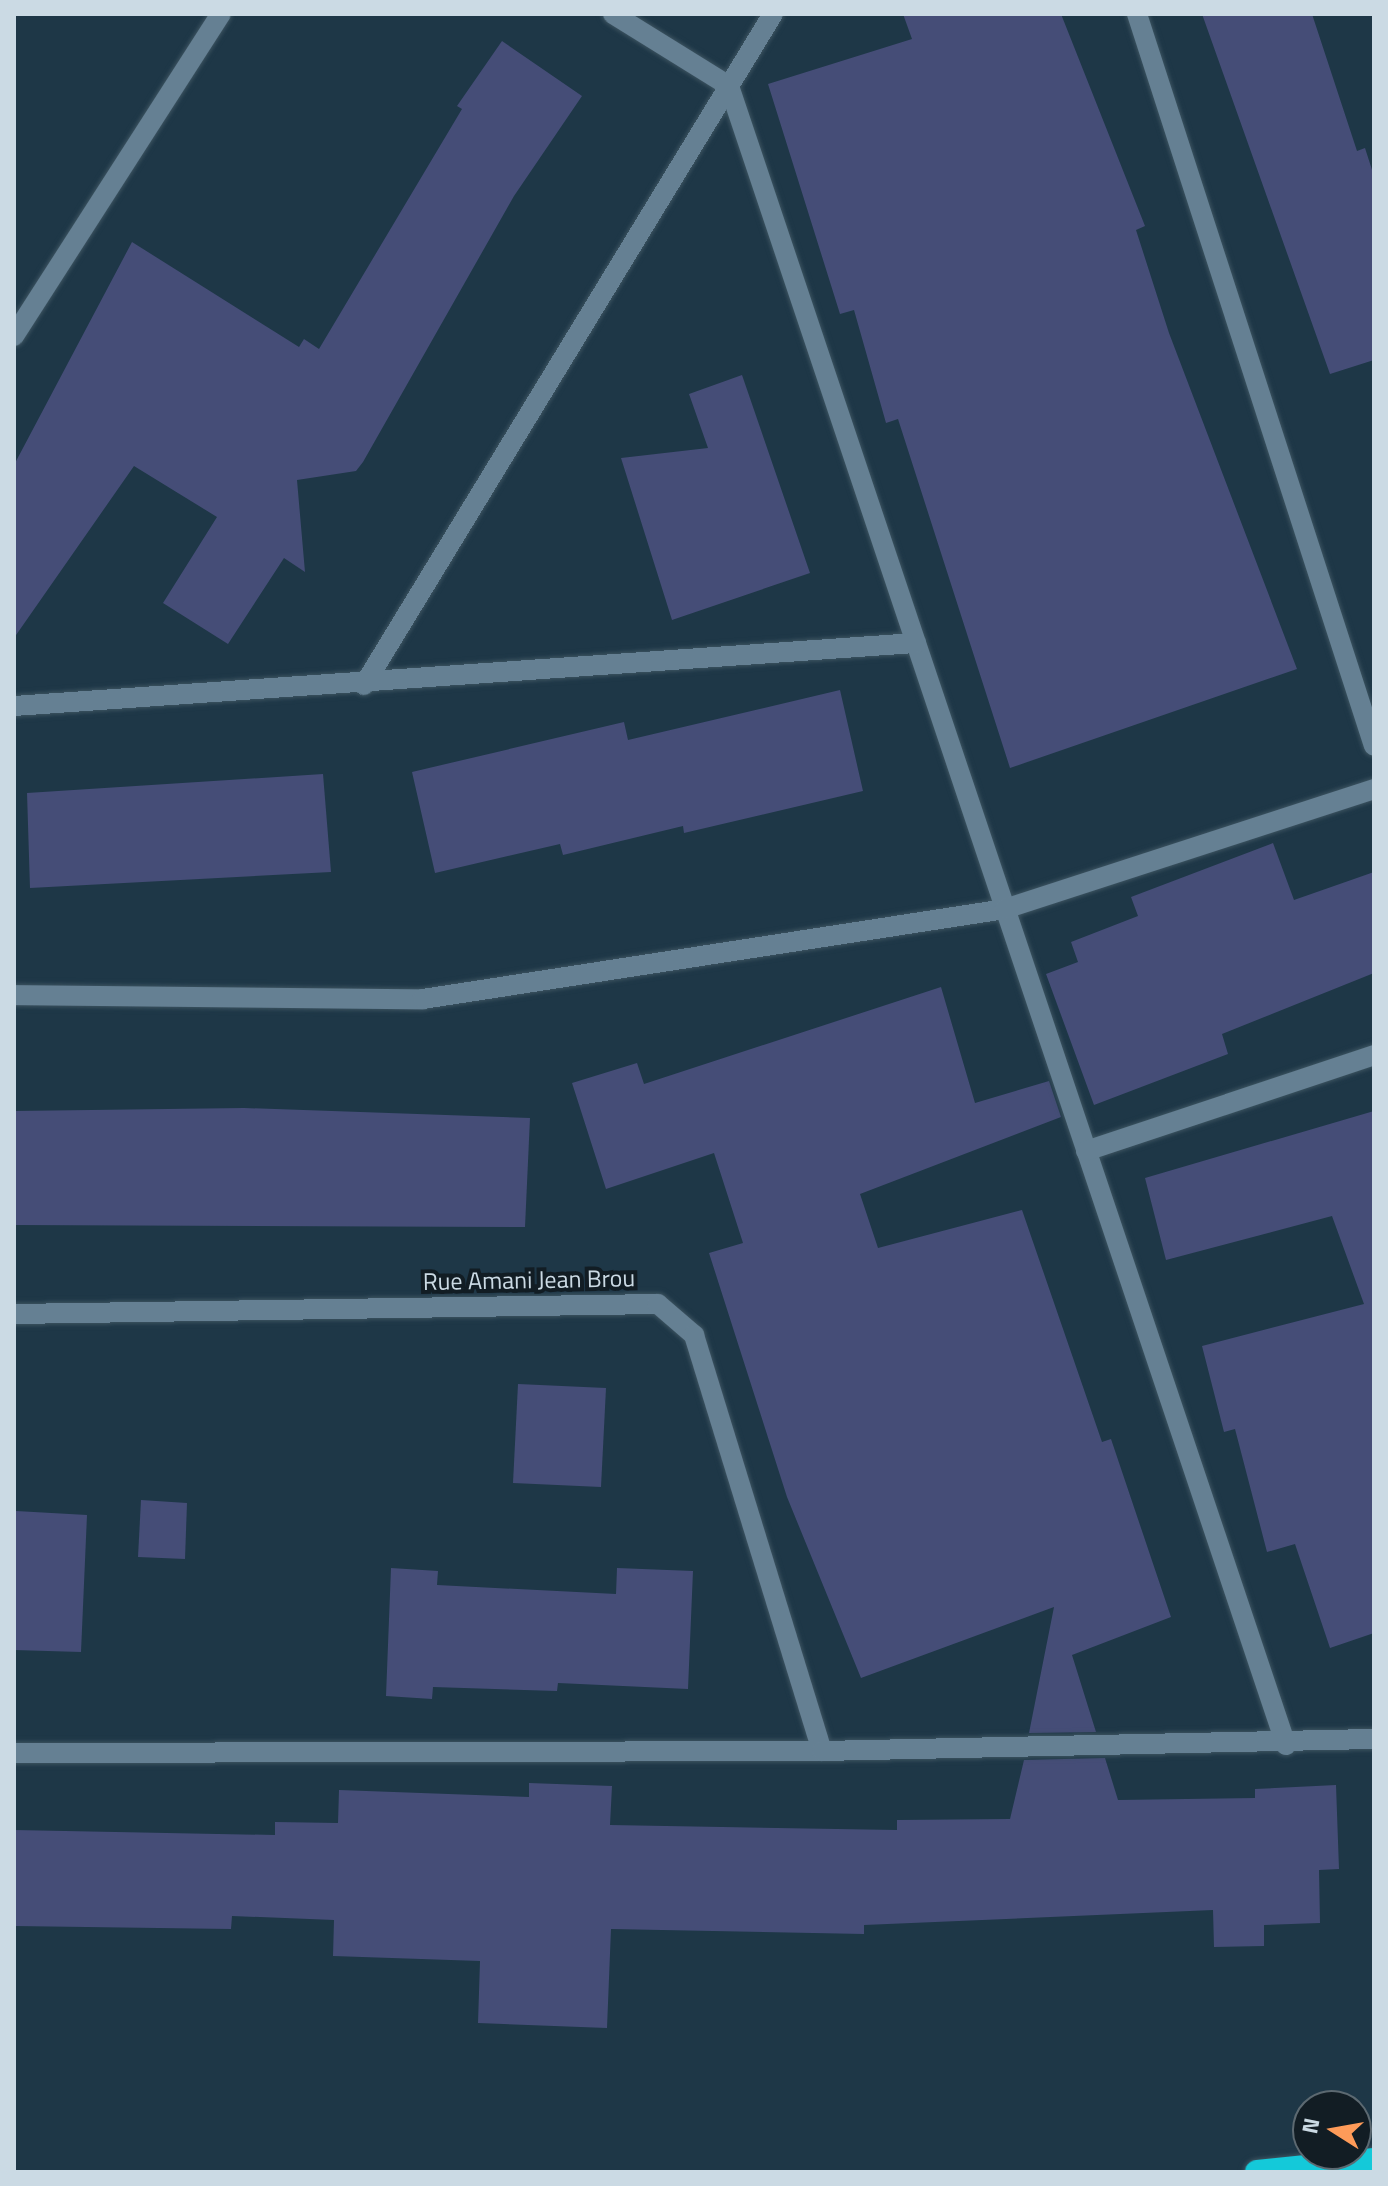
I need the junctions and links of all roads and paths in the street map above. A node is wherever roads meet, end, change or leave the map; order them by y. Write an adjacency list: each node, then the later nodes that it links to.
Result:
1 (221, 14): 6 (street)
2 (613, 14): 5 (street)
3 (773, 14): 5 (street)
4 (1137, 14): 10 (street)
5 (729, 86): 7 (street); 8 (street)
6 (14, 336)
7 (916, 643): 8 (street); 12 (street)
8 (364, 685): 9 (street)
9 (14, 706)
10 (1374, 746)
11 (1374, 789): 12 (street)
12 (1005, 909): 13 (street); 15 (street)
13 (14, 995)
14 (1374, 1055): 15 (street)
15 (1086, 1151): 18 (street)
16 (14, 1314): 19 (street, Rue Amani Jean Brou)
17 (1374, 1739): 18 (street)
18 (1286, 1745): 19 (street)
19 (822, 1751): 20 (street)
20 (14, 1753)
21 (1374, 2160): 22 (highway)
22 (1257, 2172)

